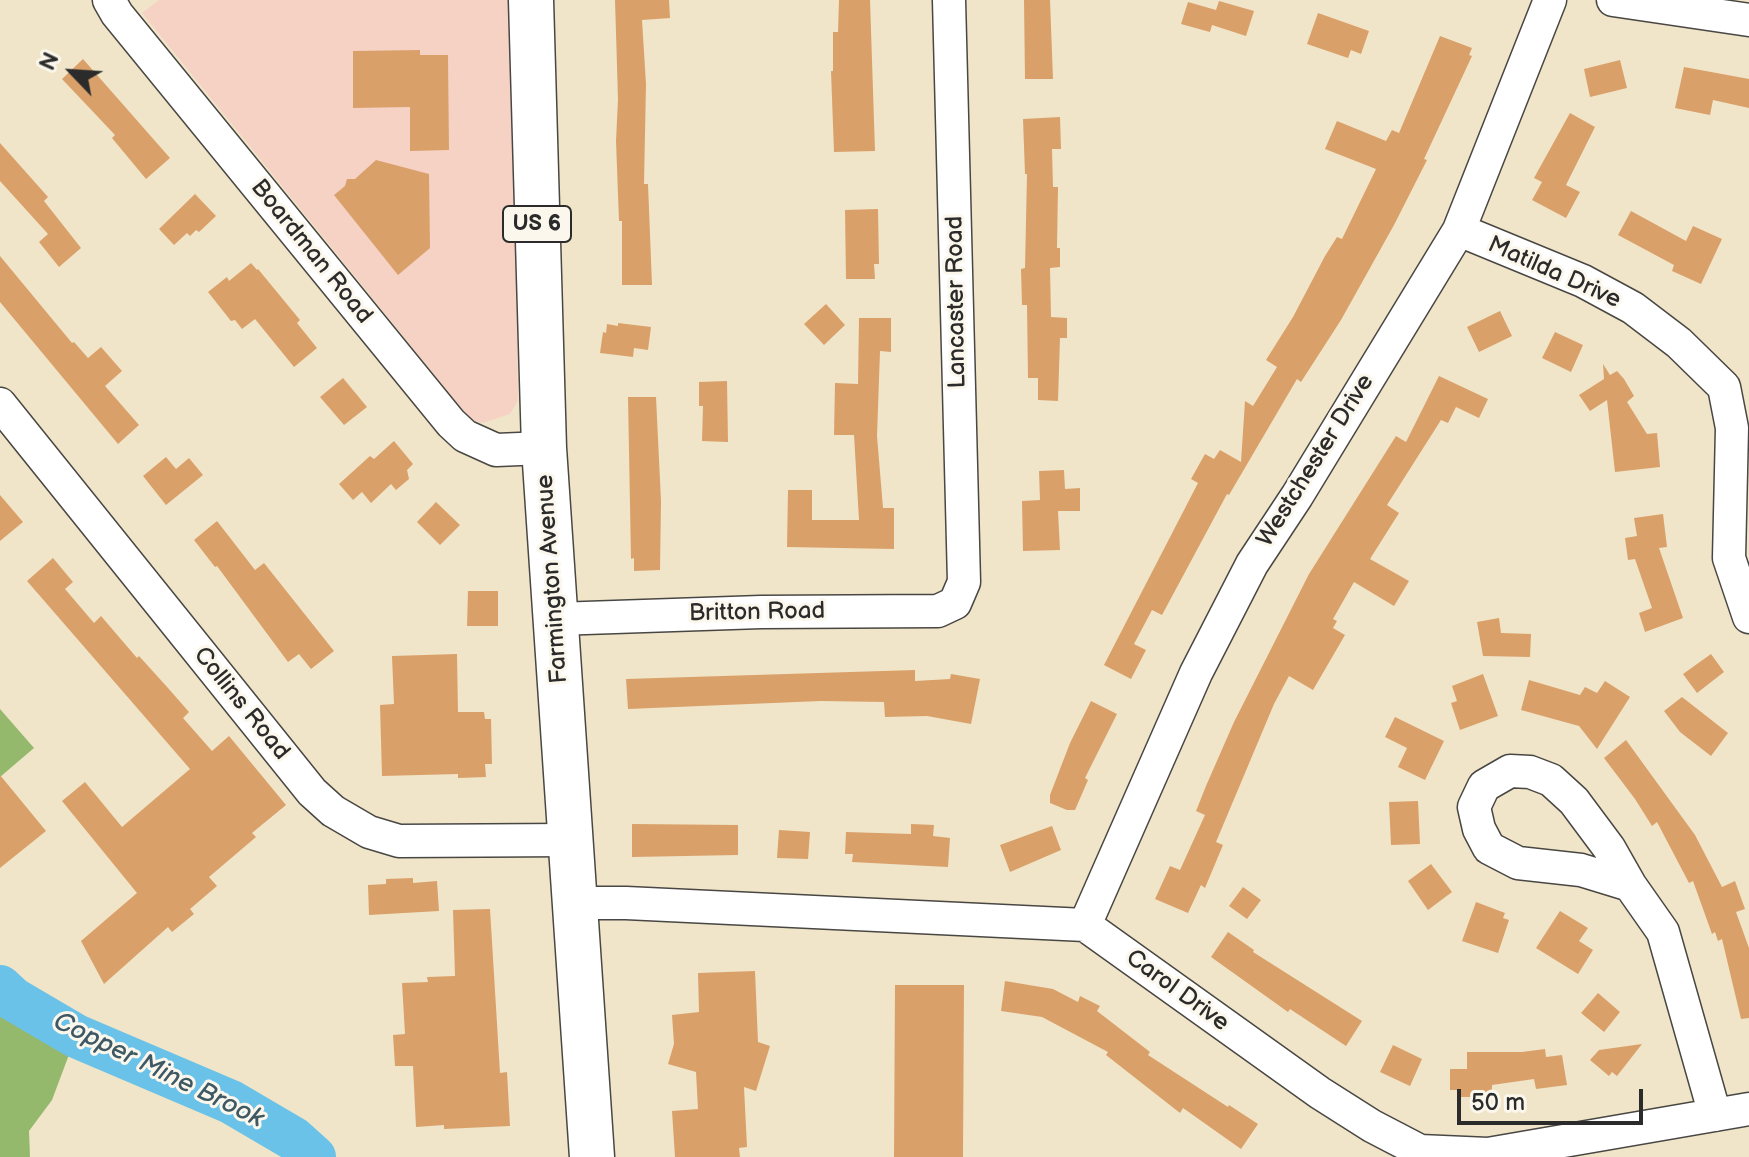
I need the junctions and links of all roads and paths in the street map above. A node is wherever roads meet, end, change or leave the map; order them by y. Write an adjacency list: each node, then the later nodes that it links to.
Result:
1 (109, 0): 9 (street, Boardman Road)
2 (531, 0): 9 (highway, Farmington Avenue / US 6)
3 (949, 0): 10 (street, Lancaster Road)
4 (1550, 0): 7 (street, Westchester Drive)
5 (1613, 0): 6 (street)
6 (1749, 20)
7 (1459, 230): 11 (street, Matilda Drive); 16 (street, Westchester Drive)
8 (0, 404): 13 (street, Collins Road)
9 (544, 448): 12 (highway, Farmington Avenue / US 6)
10 (955, 603): 12 (street, Britton Road)
11 (1749, 617)
12 (556, 619): 13 (highway, Farmington Avenue / US 6)
13 (569, 840): 15 (highway, Farmington Avenue / US 6)
14 (1630, 885): 14 (street); 18 (street)
15 (573, 903): 16 (street); 20 (highway, Farmington Avenue / US 6)
16 (1085, 925): 19 (street, Carol Drive)
17 (1749, 1109): 18 (street, Carol Drive)
18 (1715, 1115): 19 (street, Carol Drive)
19 (1420, 1154)
20 (592, 1157)

